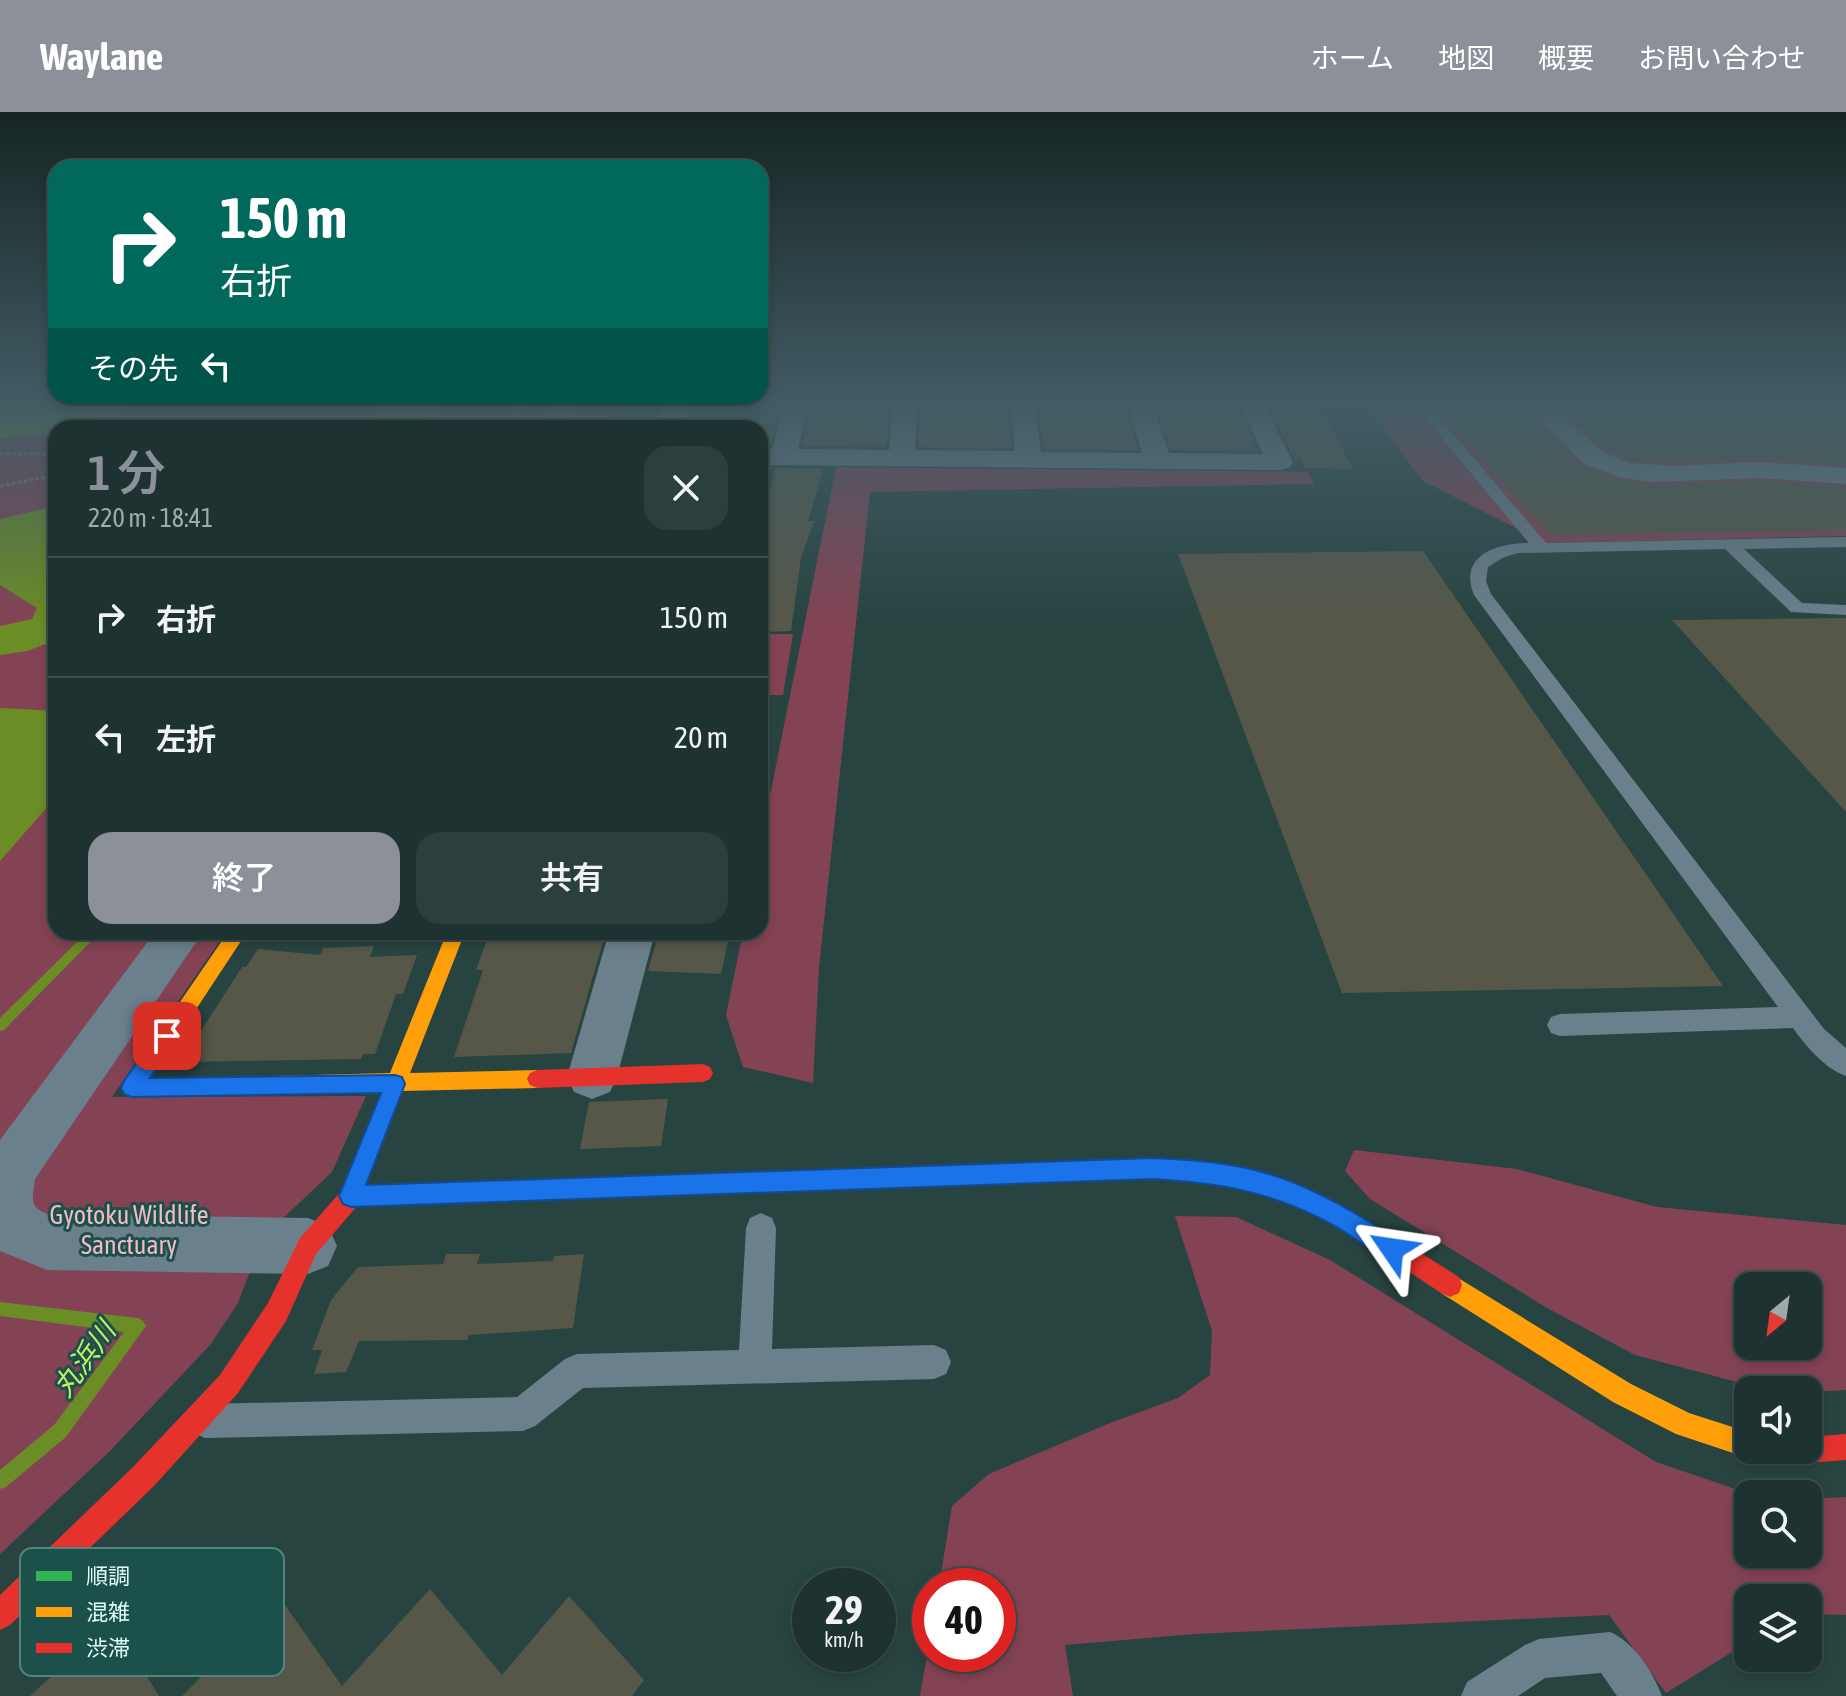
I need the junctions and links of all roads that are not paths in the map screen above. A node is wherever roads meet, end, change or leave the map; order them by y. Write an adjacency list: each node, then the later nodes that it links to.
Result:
1 (1481, 476): 4 (lane)
2 (1846, 542): 3 (lane)
3 (1729, 544): 4 (lane); 5 (lane)
4 (1541, 547): 11 (lane)
5 (1846, 610)
6 (174, 940): 19 (street)
7 (233, 940): 16 (street)
8 (453, 940): 16 (street)
9 (630, 940): 15 (street)
10 (1560, 1025): 11 (lane)
11 (1808, 1027): 12 (lane); 13 (lane)
12 (1846, 1037)
13 (1846, 1064)
14 (703, 1073): 15 (street)
15 (592, 1077): 16 (street)
16 (395, 1084): 17 (street)
17 (351, 1196): 19 (street); 23 (street)
18 (761, 1228): 21 (lane)
19 (308, 1246): 22 (street)
20 (934, 1362): 21 (lane)
21 (755, 1367): 22 (lane)
22 (195, 1421): 26 (street)
23 (1734, 1441)
24 (1846, 1447): 25 (street)
25 (1822, 1449)
26 (69, 1548)
27 (20, 1596): 28 (street)
28 (0, 1615)
29 (1481, 1696): 30 (lane)
30 (1642, 1696)

